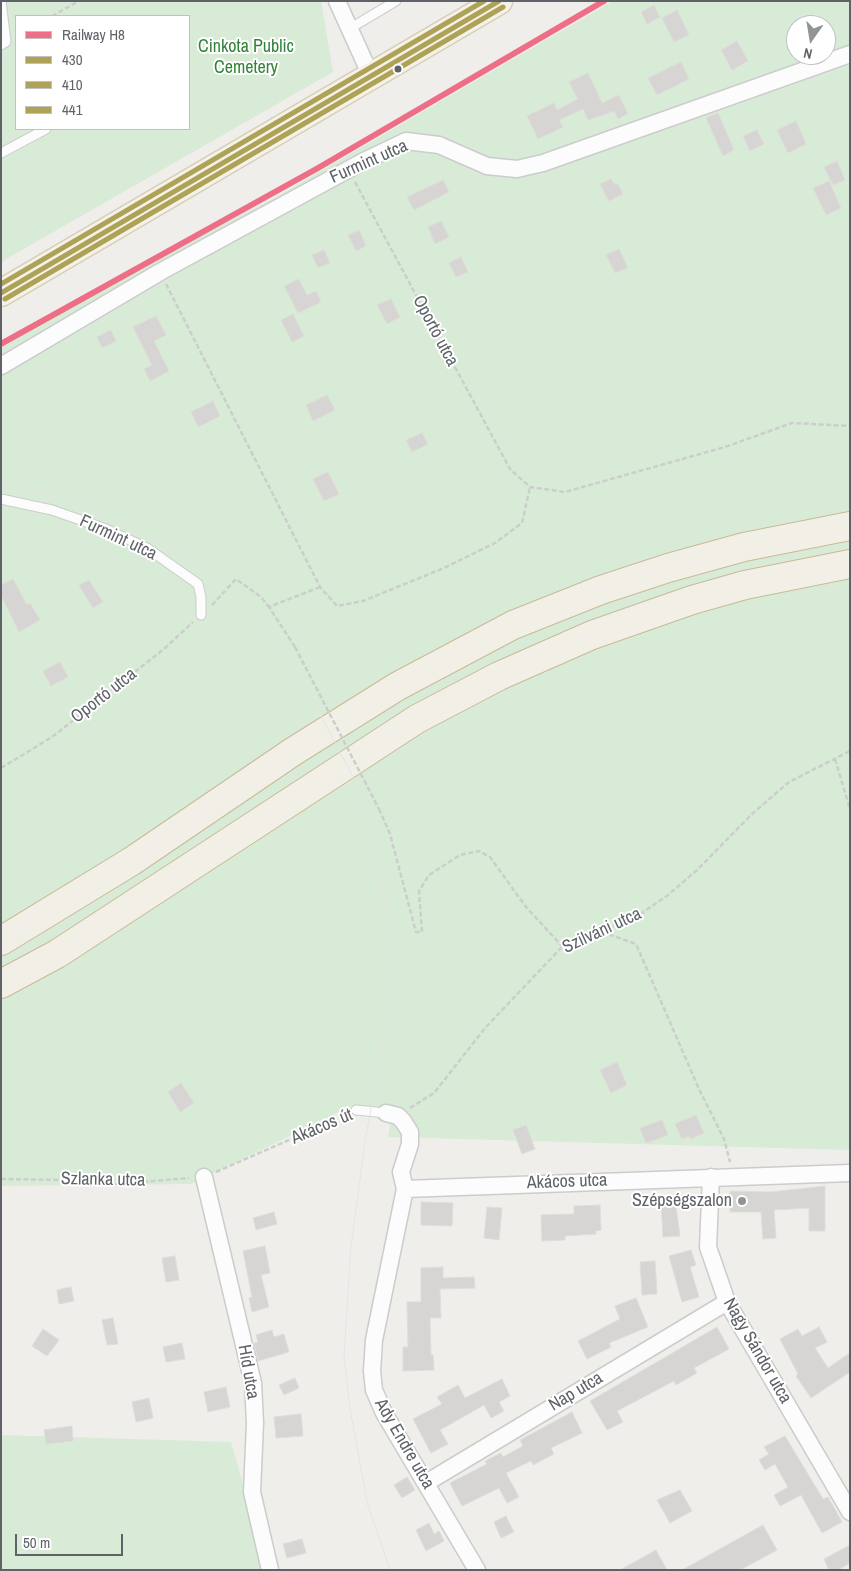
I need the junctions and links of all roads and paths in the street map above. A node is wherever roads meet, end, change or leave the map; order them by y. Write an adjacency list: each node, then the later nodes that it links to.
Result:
1 (2, 1): 8 (lane)
2 (79, 1): 6 (path)
3 (337, 1): 7 (street)
4 (396, 1): 7 (lane)
5 (499, 1): 10 (main road)
6 (54, 15)
7 (349, 29): 10 (street)
8 (1, 45)
9 (850, 54): 13 (street, Furmint utca)
10 (371, 76): 15 (main road)
11 (44, 130): 12 (lane)
12 (1, 153)
13 (348, 170): 14 (street, Furmint utca); 18 (path, Oportó utca)
14 (160, 272): 16 (street, Furmint utca); 22 (path)
15 (1, 293)
16 (1, 366)
17 (850, 426): 18 (path)
18 (530, 487): 22 (path)
19 (1, 499): 24 (lane, Furmint utca)
20 (850, 526): 30 (highway)
21 (850, 564): 32 (highway)
22 (320, 587): 23 (path)
23 (269, 607): 24 (path, Oportó utca); 31 (path, bridge)
24 (201, 615): 27 (path, Oportó utca)
25 (850, 751): 26 (path, Szilváni utca)
26 (835, 758): 28 (path); 29 (path, Szilváni utca)
27 (1, 768)
28 (850, 809)
29 (600, 931): 31 (path, Szilváni utca); 36 (path)
30 (1, 941)
31 (562, 946): 34 (path, Szilváni utca)
32 (1, 984)
33 (356, 1110): 34 (lane, Akácos út); 37 (path, Akácos út)
34 (392, 1114): 40 (street)
35 (850, 1173): 36 (street, Akácos utca)
36 (733, 1176): 38 (street, Akácos utca)
37 (204, 1177): 39 (path, Szlanka utca); 44 (street, Híd utca)
38 (711, 1177): 40 (street, Akácos utca); 41 (street, Nagy Sándor utca)
39 (1, 1179)
40 (404, 1189): 42 (street, Ady Endre utca)
41 (727, 1302): 42 (street, Nap utca); 43 (street, Nagy Sándor utca)
42 (426, 1483): 45 (street, Ady Endre utca)
43 (850, 1512)
44 (270, 1570)
45 (477, 1570)

